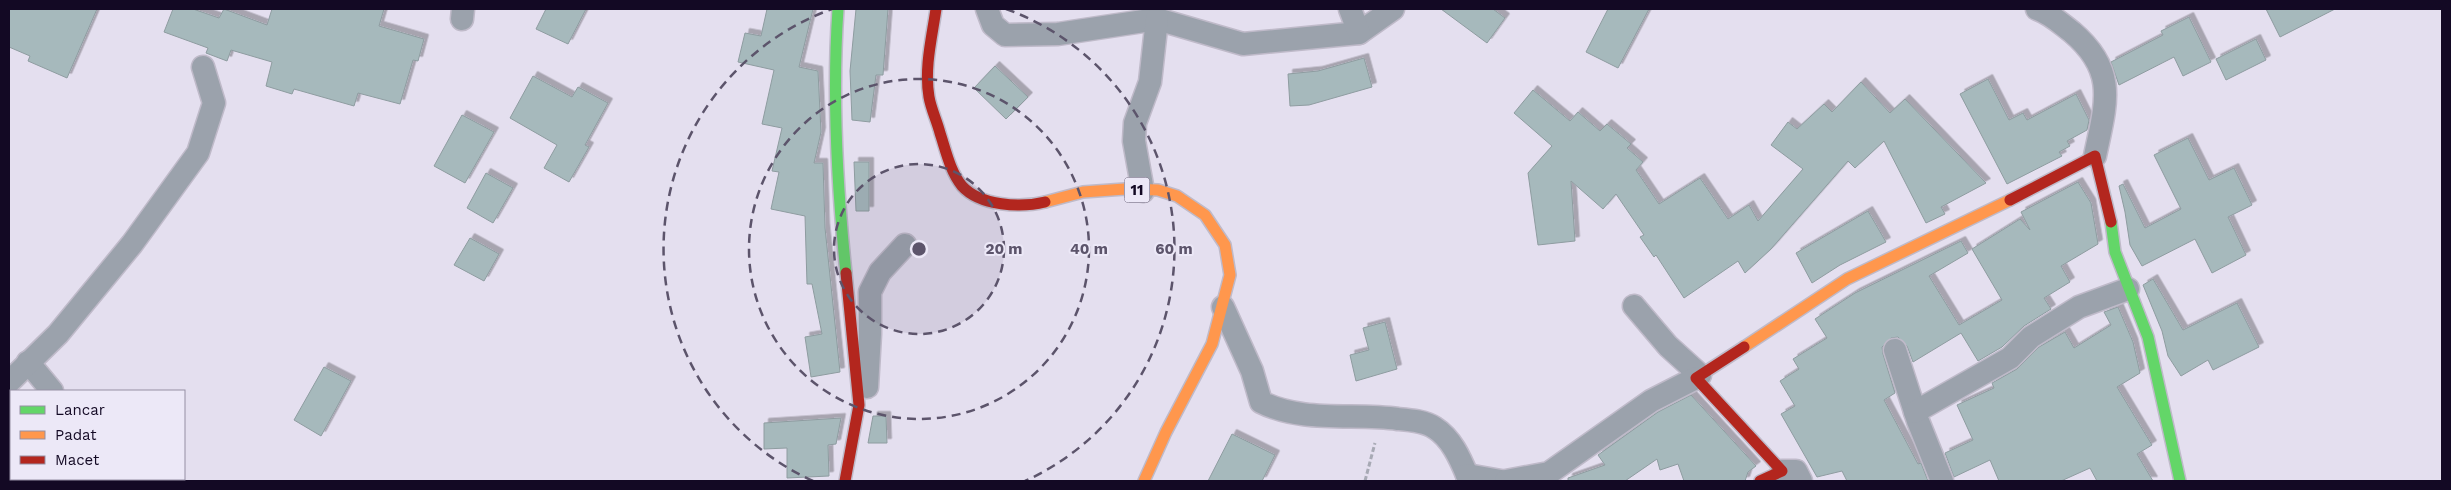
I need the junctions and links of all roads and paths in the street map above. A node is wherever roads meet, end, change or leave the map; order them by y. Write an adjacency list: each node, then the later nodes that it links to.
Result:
1 (838, 9): 21 (main road)
2 (936, 9): 11 (main road, 11)
3 (987, 9): 7 (street)
4 (1350, 9): 8 (street)
5 (1394, 9): 8 (street)
6 (2037, 9): 10 (street)
7 (1156, 19): 8 (street); 11 (street)
8 (1359, 33)
9 (203, 67): 17 (street)
10 (2096, 156): 13 (main road); 18 (main road)
11 (1143, 191): 15 (main road, 11)
12 (904, 245): 21 (street)
13 (2128, 289): 22 (street); 35 (main road)
14 (1634, 306): 18 (street)
15 (1223, 308): 23 (street); 28 (main road, 11)
16 (1895, 350): 22 (street)
17 (28, 362): 19 (street); 20 (street)
18 (1698, 376): 24 (main road); 25 (street)
19 (9, 382)
20 (51, 390)
21 (859, 405): 27 (main road)
22 (1915, 412): 34 (street)
23 (1386, 418): 26 (street); 29 (path)
24 (1782, 471): 32 (main road); 33 (street)
25 (1550, 477): 31 (street)
26 (1466, 478): 30 (street)
27 (846, 481)
28 (1144, 481)
29 (1365, 481)
30 (1501, 481)
31 (1506, 481)
32 (1760, 481)
33 (1801, 481)
34 (1942, 481)
35 (2180, 481)

